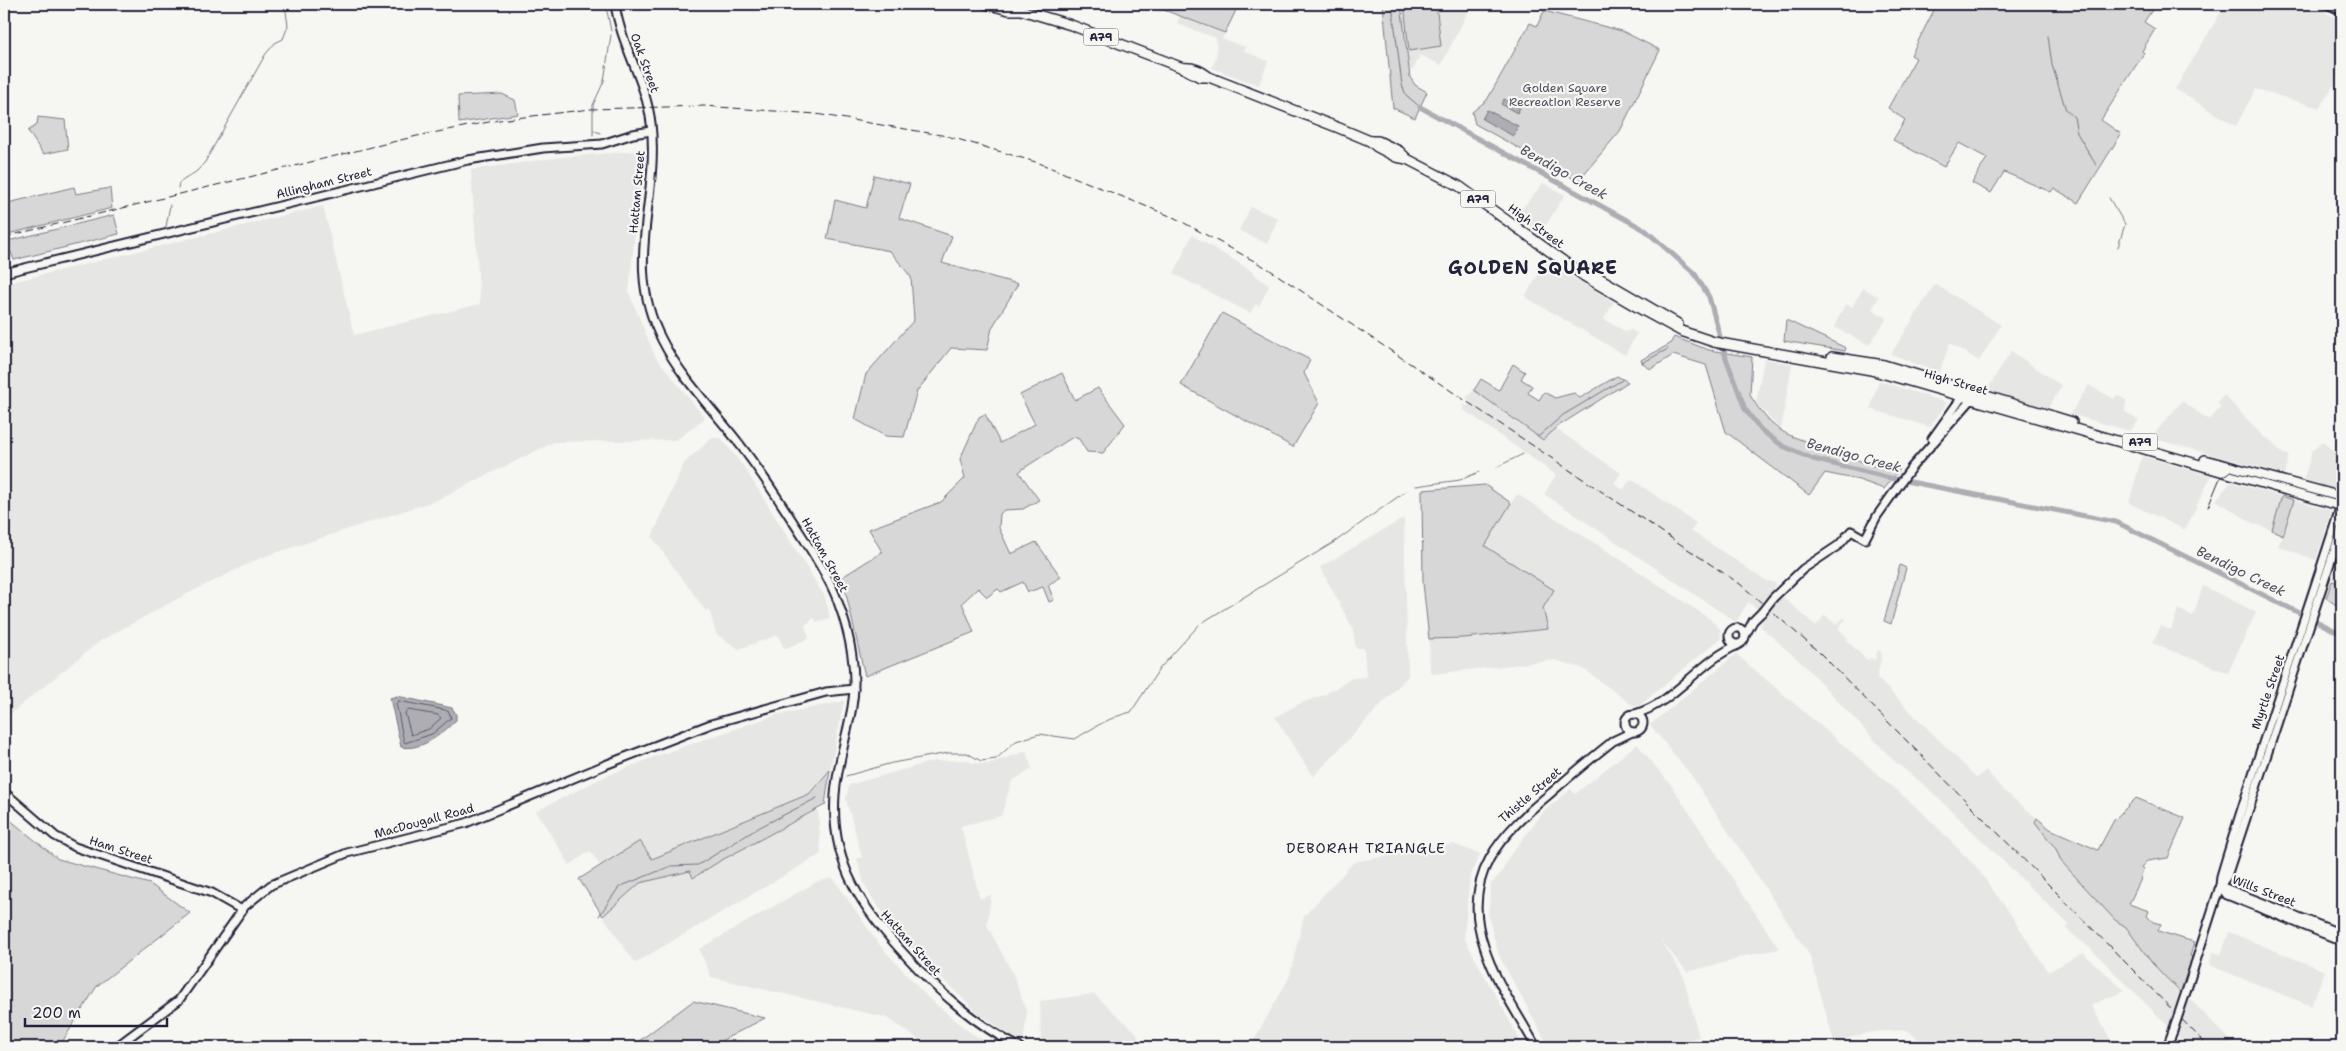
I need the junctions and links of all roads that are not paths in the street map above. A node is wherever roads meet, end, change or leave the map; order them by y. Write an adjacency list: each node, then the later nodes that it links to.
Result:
1 (615, 4): 7 (street, Oak Street)
2 (986, 4): 6 (highway, High Street / A79)
3 (1009, 4): 6 (highway, High Street / A79)
4 (2327, 4): 5 (street)
5 (2337, 7)
6 (1018, 10): 9 (highway, High Street / A79)
7 (651, 131): 8 (street, Allingham Street); 19 (street, Hattam Street)
8 (4, 273)
9 (1968, 396): 10 (highway, High Street / A79); 13 (street, bridge)
10 (2342, 502): 12 (street, Myrtle Street)
11 (2342, 527): 12 (street, Myrtle Street)
12 (2312, 608): 27 (street, Myrtle Street)
13 (1753, 621): 14 (street); 15 (street)
14 (1738, 628): 15 (street); 16 (street)
15 (1745, 636): 17 (street)
16 (1729, 637): 17 (street); 18 (street)
17 (1738, 644): 18 (street)
18 (1720, 653): 20 (street)
19 (854, 689): 28 (street, MacDougall Road); 32 (street, Hattam Street)
20 (1657, 705): 21 (street); 23 (street)
21 (1635, 714): 22 (street); 23 (street)
22 (1625, 723): 24 (street); 25 (street, Thistle Street)
23 (1643, 723): 24 (street)
24 (1632, 732): 25 (street, Thistle Street)
25 (1613, 741): 33 (street, Thistle Street)
26 (4, 792): 28 (street, Ham Street)
27 (2220, 886): 29 (street, Wills Street); 30 (street, Wills Street); 34 (street, Myrtle Street, bridge)
28 (242, 910): 31 (street, MacDougall Road)
29 (2342, 934)
30 (2342, 941)
31 (116, 1047)
32 (1019, 1047)
33 (1536, 1047)
34 (2167, 1047)

